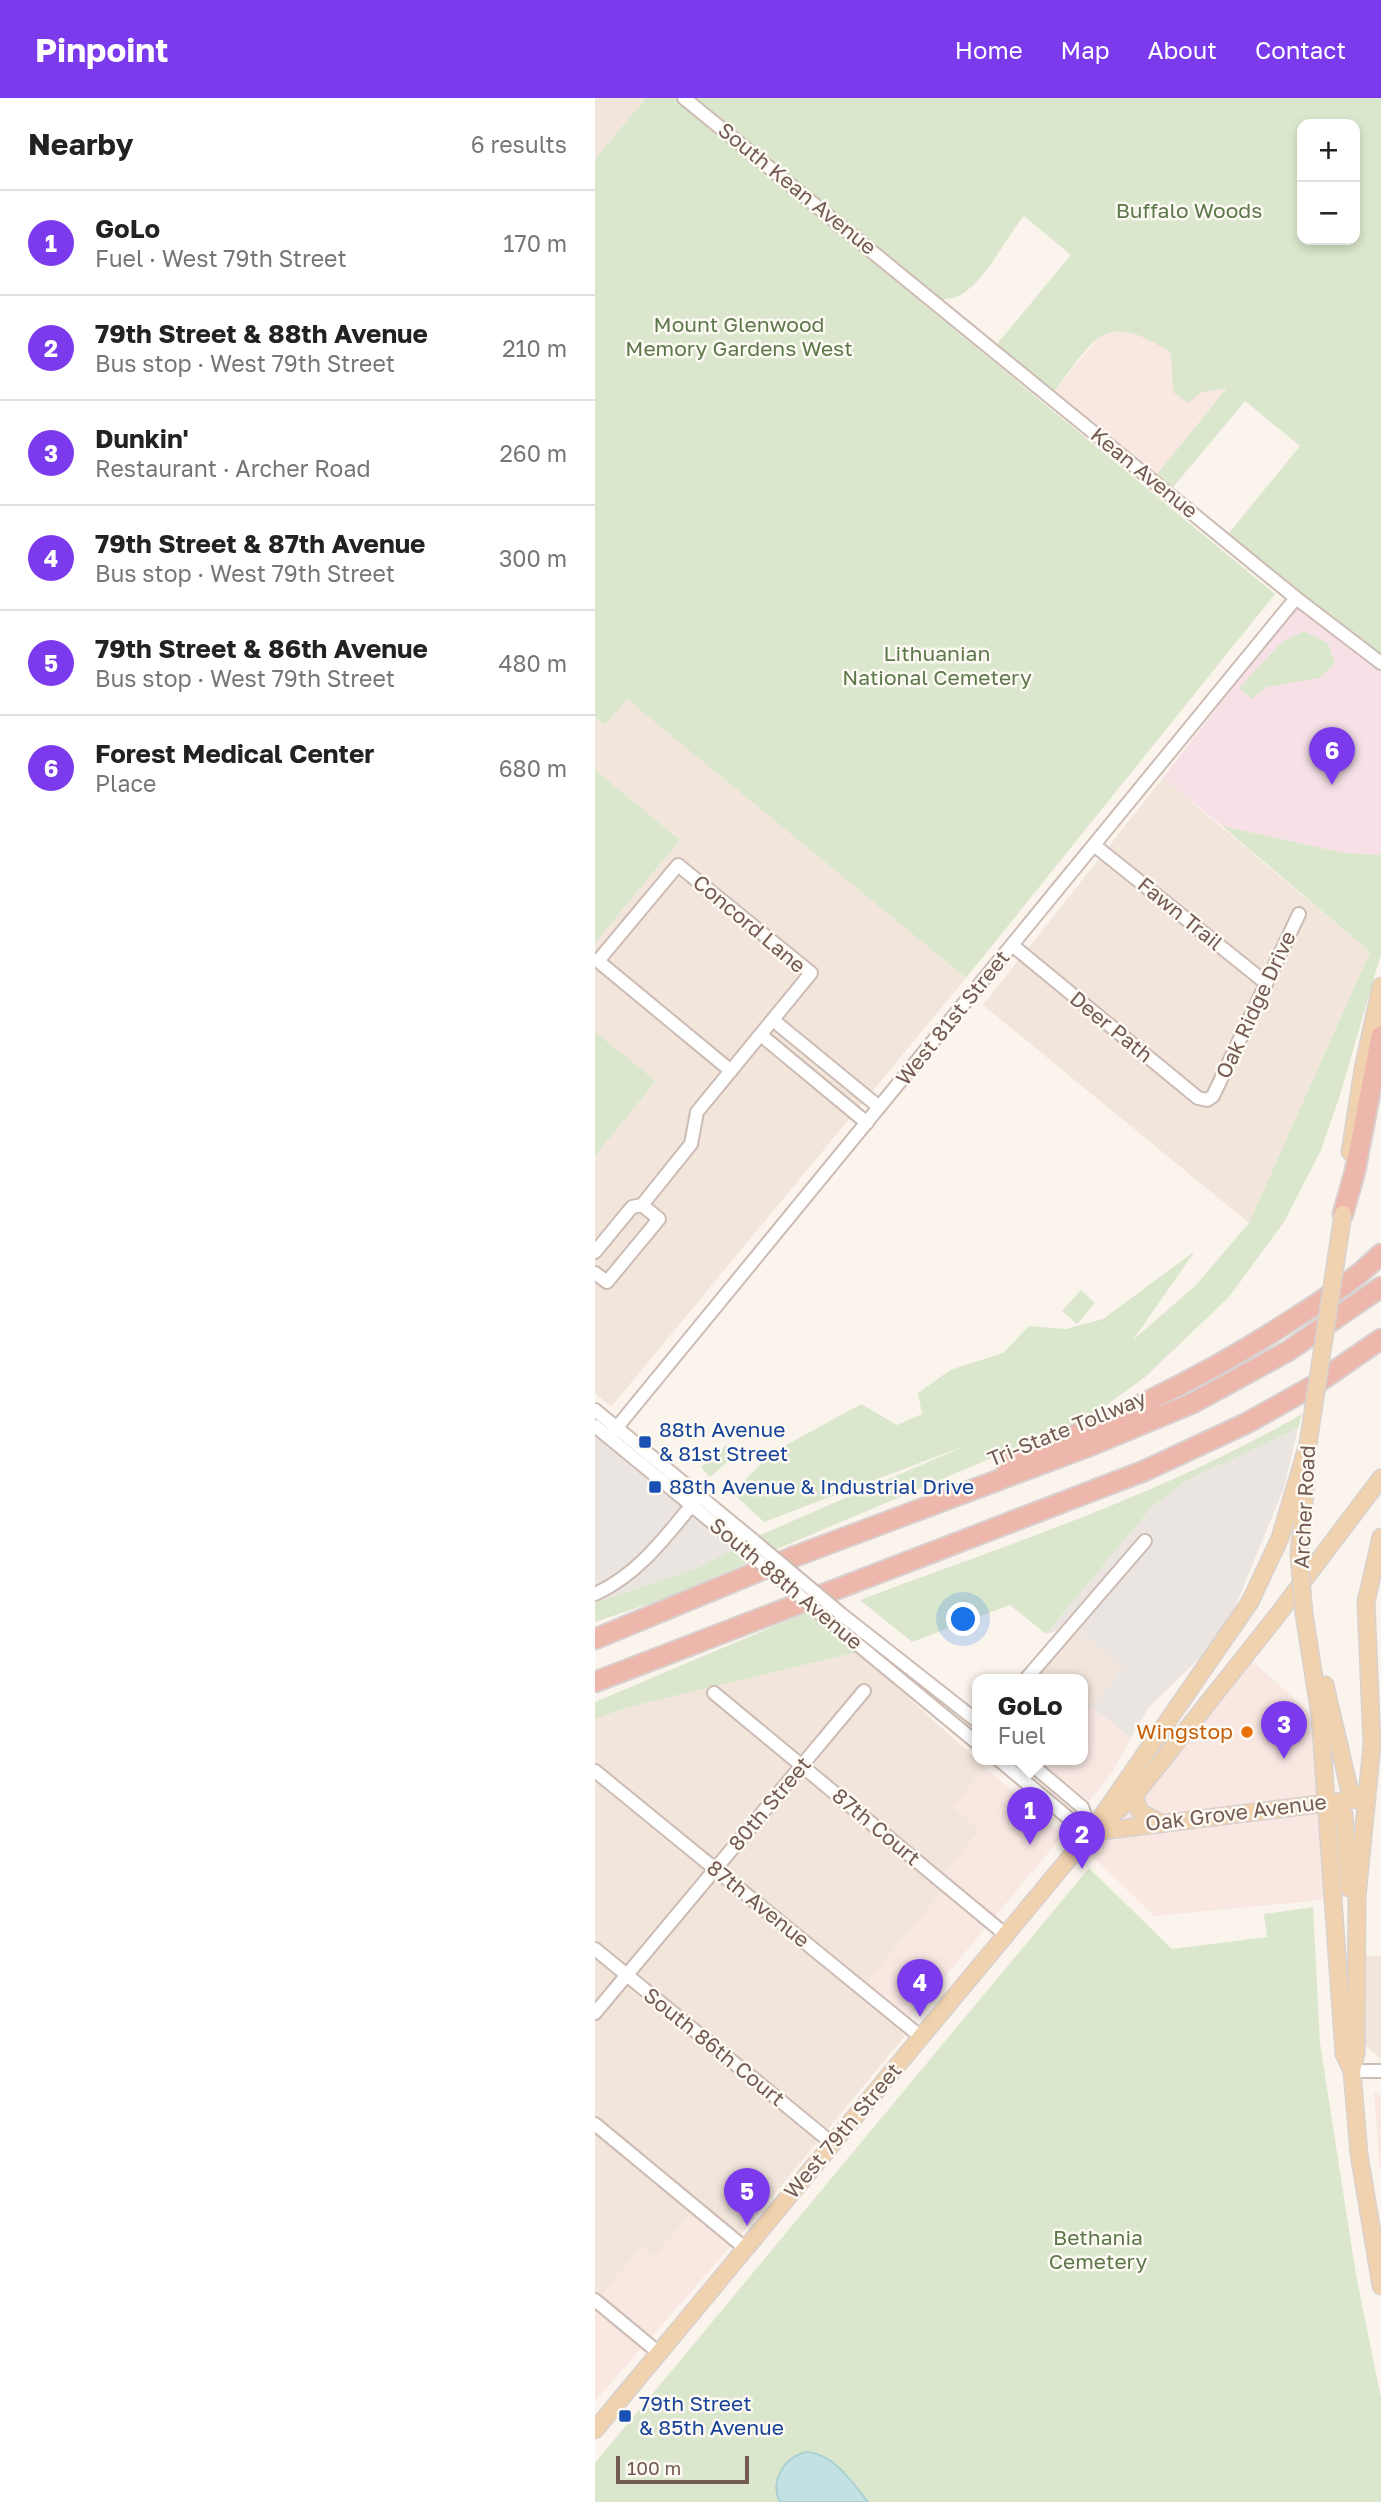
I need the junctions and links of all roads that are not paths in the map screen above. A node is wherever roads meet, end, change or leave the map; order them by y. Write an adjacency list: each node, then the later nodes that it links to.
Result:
1 (684, 98): 2 (street, South Kean Avenue)
2 (910, 280): 3 (street, Kean Avenue)
3 (1296, 597): 4 (street, Kean Avenue); 5 (street, West 81st Street)
4 (1381, 663)
5 (1094, 845): 7 (street, West 81st Street); 8 (street, Fawn Trail)
6 (1299, 914): 8 (street, Oak Ridge Drive)
7 (1012, 945): 14 (street, Deer Path); 15 (street, West 81st Street)
8 (1266, 983): 14 (street, Oak Ridge Drive)
9 (1381, 986): 18 (main road, Archer Road)
10 (773, 1020): 11 (street, Concord Lane); 13 (street, Concord Lane); 15 (street)
11 (761, 1035): 13 (street, Concord Lane); 16 (street)
12 (1381, 1036): 18 (highway)
13 (731, 1071): 17 (street, Concord Lane)
14 (1213, 1096)
15 (879, 1107): 16 (street, West 81st Street)
16 (867, 1123): 26 (street, West 81st Street)
17 (642, 1205): 19 (street, Concord Lane); 21 (street)
18 (1343, 1213): 27 (main road, Archer Road, bridge)
19 (595, 1252)
20 (1381, 1254): 30 (highway)
21 (595, 1273)
22 (1381, 1287): 30 (highway, Tri-State Tollway)
23 (1381, 1339): 37 (highway)
24 (595, 1410): 26 (street, South 88th Avenue)
25 (595, 1426): 26 (street, South 88th Avenue)
26 (613, 1433): 29 (street, South 88th Avenue)
27 (1308, 1444): 35 (main road, Archer Road, bridge); 50 (main road)
28 (1381, 1478): 46 (main road)
29 (695, 1501): 33 (street); 40 (street, South 88th Avenue, bridge); 41 (street, South 88th Avenue, bridge)
30 (920, 1511): 34 (highway, Tri-State Tollway)
31 (1381, 1537): 47 (main road, Archer Road)
32 (1145, 1541): 36 (street)
33 (595, 1594)
34 (595, 1639)
35 (1310, 1644): 47 (main road); 48 (main road, Archer Road)
36 (1030, 1674)
37 (595, 1682)
38 (865, 1691): 44 (street, 80th Street)
39 (714, 1693): 44 (street, 87th Court)
40 (972, 1716)
41 (972, 1737)
42 (1005, 1765): 50 (street)
43 (1032, 1765): 50 (street)
44 (802, 1766): 51 (street, 80th Street); 52 (street, 87th Court)
45 (595, 1771): 51 (street, 87th Avenue)
46 (1133, 1796): 49 (main road); 50 (main road)
47 (1374, 1798): 48 (main road, Oak Grove Avenue); 53 (main road, Archer Road)
48 (1328, 1801): 49 (main road, Oak Grove Avenue); 53 (main road); 58 (main road, Archer Road)
49 (1161, 1823): 50 (main road, Oak Grove Avenue)
50 (1091, 1832): 52 (main road, West 79th Street)
51 (715, 1869): 55 (street, 80th Street); 57 (street, 87th Avenue)
52 (1006, 1935): 57 (main road, West 79th Street)
53 (1355, 1947): 58 (main road, Archer Road)
54 (595, 1949): 55 (street, South 86th Court)
55 (627, 1976): 56 (street, 80th Street); 61 (street, South 86th Court)
56 (595, 2013)
57 (921, 2037): 61 (main road, West 79th Street)
58 (1352, 2071): 59 (street); 63 (main road, Archer Road)
59 (1381, 2071)
60 (595, 2124): 62 (street)
61 (833, 2144): 62 (main road, West 79th Street)
62 (745, 2249): 65 (main road, West 79th Street)
63 (1381, 2286)
64 (595, 2300): 65 (street)
65 (659, 2353): 66 (main road, West 79th Street)
66 (595, 2430)

